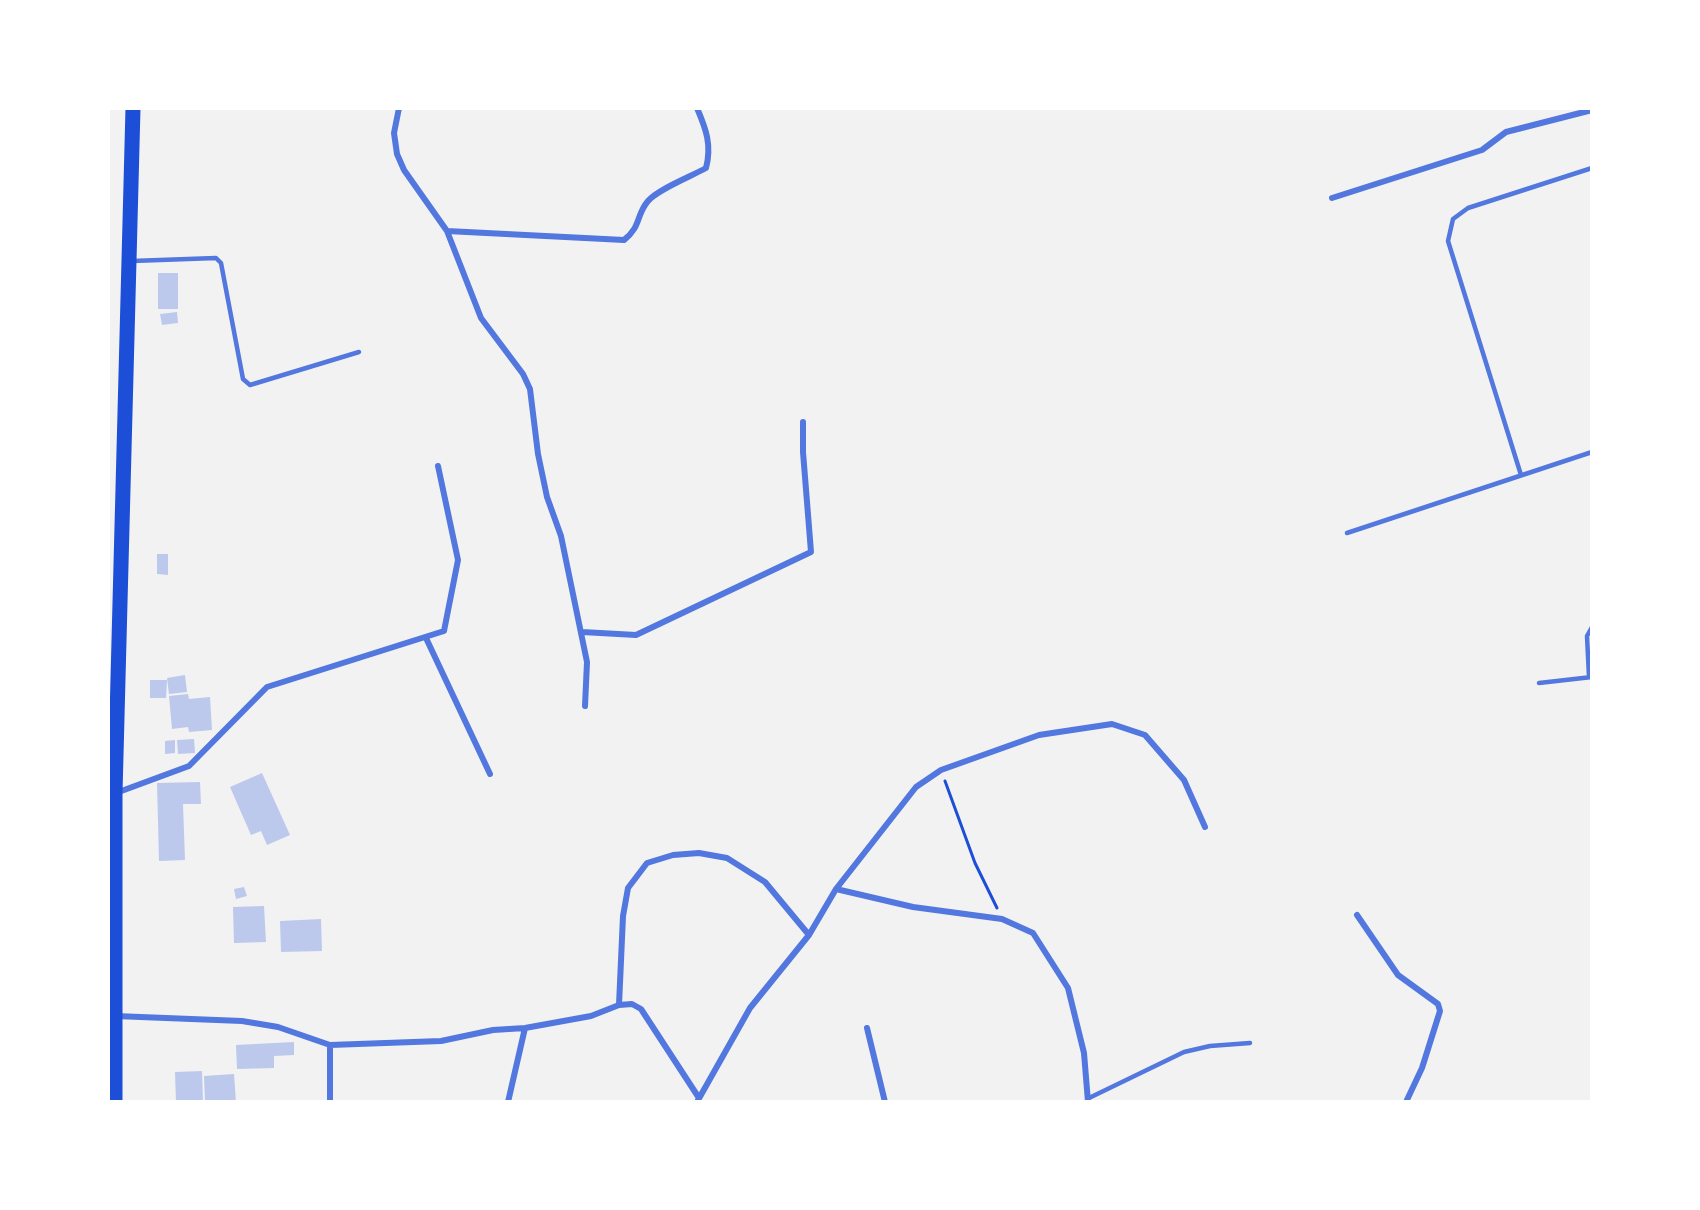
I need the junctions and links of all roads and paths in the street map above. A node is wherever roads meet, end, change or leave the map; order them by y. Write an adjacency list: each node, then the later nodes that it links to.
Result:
1 (133, 108): 8 (main road)
2 (399, 108): 7 (street)
3 (697, 108): 7 (street)
4 (1592, 110): 6 (street)
5 (1592, 168): 13 (lane)
6 (1332, 198)
7 (447, 231): 16 (street)
8 (129, 261): 9 (lane); 23 (main road)
9 (359, 352)
10 (803, 422): 16 (street)
11 (1592, 452): 13 (lane)
12 (438, 466): 17 (street)
13 (1521, 475): 14 (lane)
14 (1347, 533)
15 (1592, 627): 18 (lane)
16 (582, 632): 20 (street)
17 (426, 638): 22 (street); 23 (street)
18 (1590, 677): 19 (lane)
19 (1539, 684)
20 (585, 706)
21 (941, 770): 24 (street); 25 (street); 27 (path)
22 (490, 774)
23 (115, 793): 30 (main road)
24 (1205, 827)
25 (836, 889): 27 (street); 29 (street)
26 (1357, 915): 43 (street)
27 (1002, 919): 38 (street)
28 (108, 923): 30 (street)
29 (809, 935): 31 (street); 37 (street)
30 (115, 944): 32 (main road)
31 (619, 1005): 33 (street); 37 (street)
32 (115, 1016): 36 (street); 39 (main road)
33 (525, 1028): 36 (street); 41 (street)
34 (867, 1028): 42 (street)
35 (1250, 1043): 38 (lane)
36 (330, 1045): 40 (street)
37 (698, 1100)
38 (1088, 1100)
39 (115, 1102)
40 (330, 1102)
41 (508, 1102)
42 (885, 1102)
43 (1406, 1102)

